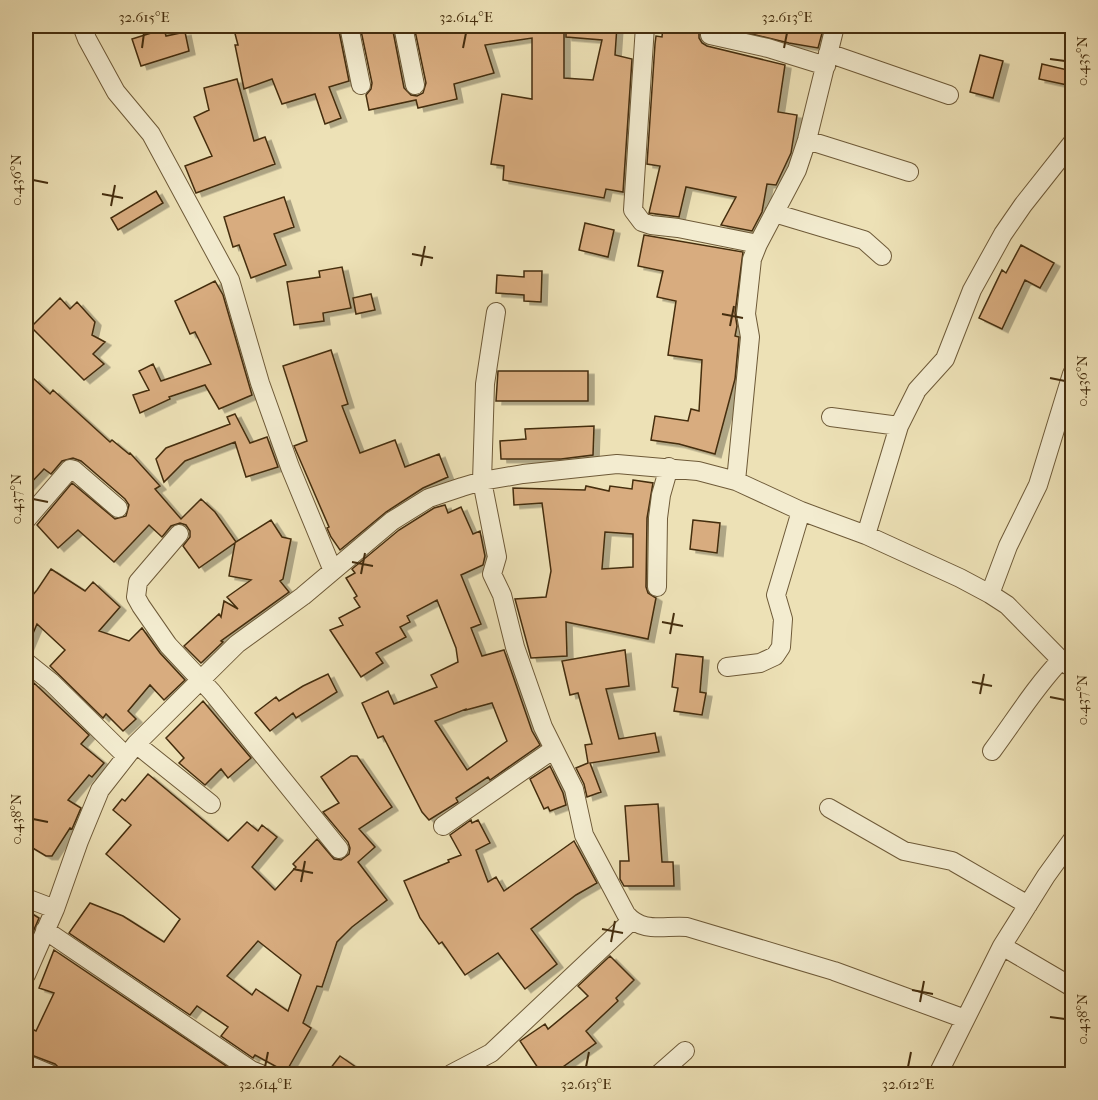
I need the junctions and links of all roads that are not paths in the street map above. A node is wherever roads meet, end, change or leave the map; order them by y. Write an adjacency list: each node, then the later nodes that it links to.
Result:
1 (82, 26): 29 (street)
2 (349, 26): 8 (street)
3 (403, 26): 9 (street)
4 (645, 26): 15 (street)
5 (835, 26): 7 (street)
6 (710, 35): 7 (street)
7 (827, 60): 10 (street); 11 (street)
8 (361, 85)
9 (415, 85)
10 (949, 95)
11 (807, 140): 13 (street); 14 (street)
12 (1072, 143): 20 (street)
13 (909, 172)
14 (774, 213): 15 (street); 16 (street)
15 (758, 244): 23 (street)
16 (882, 256)
17 (496, 312): 22 (street)
18 (1072, 374): 31 (street)
19 (831, 417): 20 (street)
20 (899, 426): 28 (street)
21 (669, 467): 22 (street); 23 (street); 30 (street)
22 (482, 481): 29 (street); 36 (street)
23 (736, 481): 25 (street)
24 (118, 508): 26 (street)
25 (801, 511): 28 (street); 34 (street)
26 (26, 520)
27 (179, 534): 35 (street)
28 (866, 535): 31 (street)
29 (333, 571): 35 (street)
30 (657, 587)
31 (990, 594): 33 (street)
32 (26, 662): 37 (street)
33 (1067, 664): 38 (street)
34 (727, 667)
35 (199, 681): 37 (street); 43 (street)
36 (554, 749): 41 (street); 47 (street)
37 (131, 750): 39 (street); 46 (street)
38 (992, 751)
39 (211, 804)
40 (829, 808): 45 (street)
41 (443, 826)
42 (1072, 840): 45 (street)
43 (339, 849)
44 (26, 898): 46 (street)
45 (1028, 905): 49 (street)
46 (55, 909): 48 (street)
47 (632, 921): 52 (street); 57 (street)
48 (45, 930): 50 (street); 56 (street)
49 (1002, 946): 51 (street); 52 (street)
50 (26, 975)
51 (1072, 987)
52 (965, 1019): 59 (street)
53 (685, 1051): 58 (street)
54 (26, 1064): 55 (street)
55 (50, 1074)
56 (261, 1074)
57 (451, 1074)
58 (659, 1074)
59 (938, 1074)

